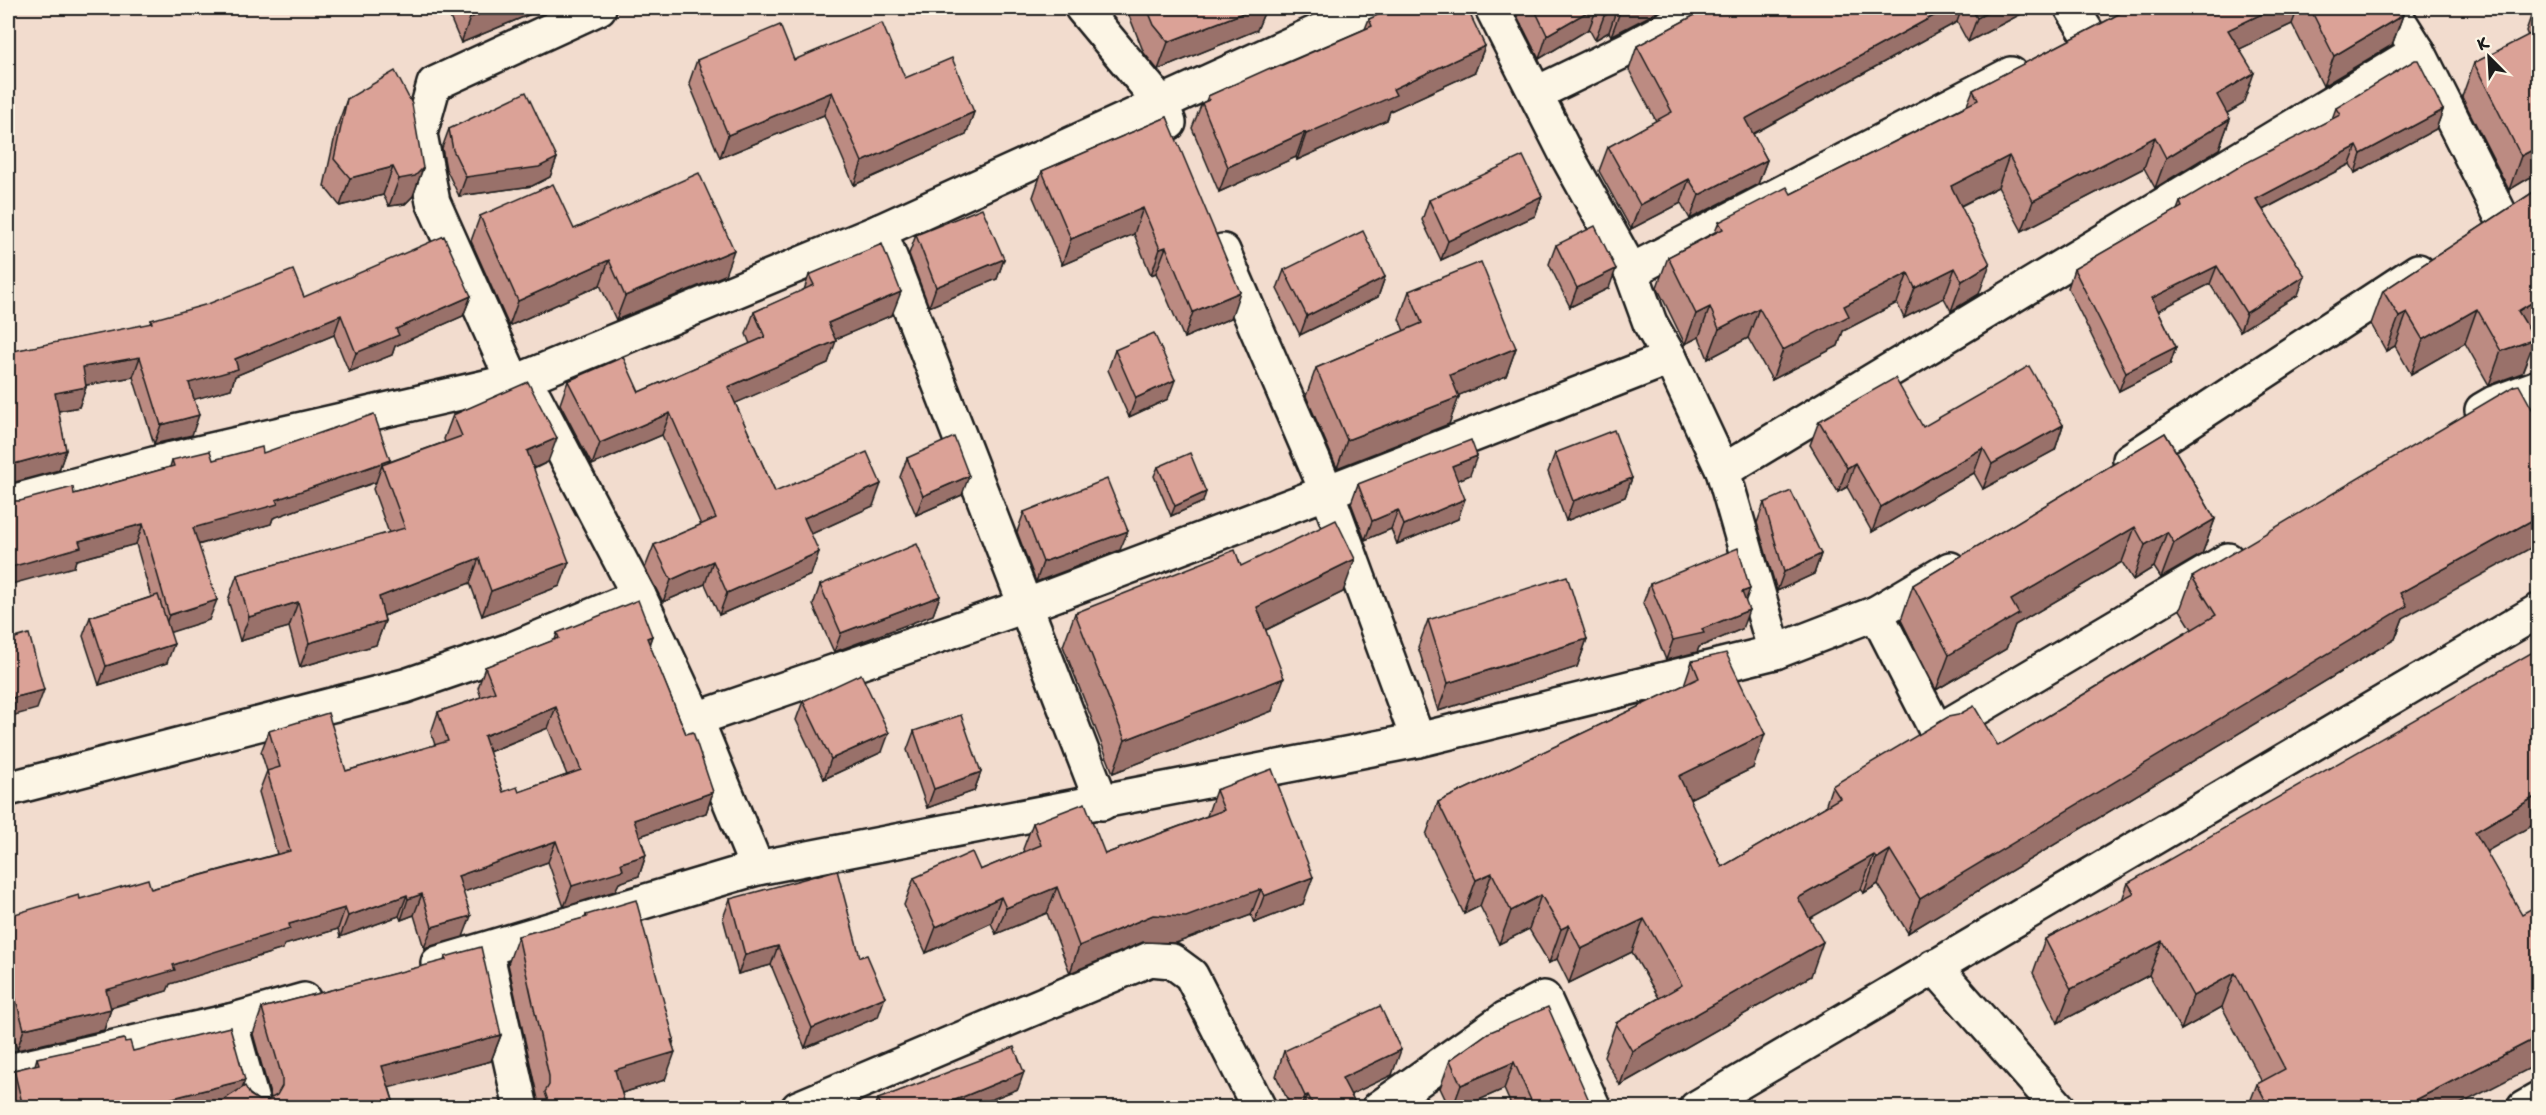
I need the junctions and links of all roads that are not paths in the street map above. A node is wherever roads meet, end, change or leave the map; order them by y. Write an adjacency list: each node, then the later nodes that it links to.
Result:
1 (599, 8): 20 (street)
2 (1082, 8): 10 (street)
3 (1370, 8): 10 (street)
4 (1492, 8): 9 (street)
5 (1704, 8): 9 (street)
6 (2391, 8): 7 (street)
7 (2418, 51): 13 (street); 23 (street)
8 (2035, 61): 18 (street)
9 (1537, 93): 18 (street)
10 (1162, 104): 11 (street); 15 (street)
11 (1179, 147)
12 (2529, 200): 13 (street)
13 (2501, 216): 16 (street)
14 (1211, 222): 25 (street)
15 (880, 231): 20 (street); 30 (street)
16 (2471, 236)
17 (2442, 256): 24 (street)
18 (1631, 271): 19 (street)
19 (1670, 358): 23 (street); 25 (street)
20 (519, 379): 26 (street); 29 (street)
21 (2538, 387): 22 (street)
22 (2452, 427)
23 (1723, 471): 33 (street)
24 (2101, 477)
25 (1328, 492): 30 (street); 35 (street)
26 (8, 503)
27 (2257, 543): 32 (street)
28 (1979, 551): 32 (street)
29 (639, 596): 34 (street); 36 (street)
30 (1025, 606): 34 (street); 37 (street)
31 (2538, 611): 40 (street)
32 (1876, 613): 33 (street)
33 (1776, 652): 35 (street)
34 (696, 719): 38 (street)
35 (1418, 740): 37 (street)
36 (8, 789)
37 (1102, 803): 38 (street)
38 (756, 868): 39 (street)
39 (486, 950): 41 (street); 47 (street)
40 (1934, 966): 52 (street); 53 (street)
41 (408, 972)
42 (330, 993): 43 (street)
43 (230, 1021): 44 (street); 46 (street)
44 (8, 1071)
45 (2538, 1100): 54 (street)
46 (254, 1107)
47 (521, 1107)
48 (798, 1107): 49 (street)
49 (1259, 1107)
50 (1379, 1107): 51 (street)
51 (1594, 1107)
52 (1696, 1107)
53 (2059, 1107)
54 (2524, 1107)

